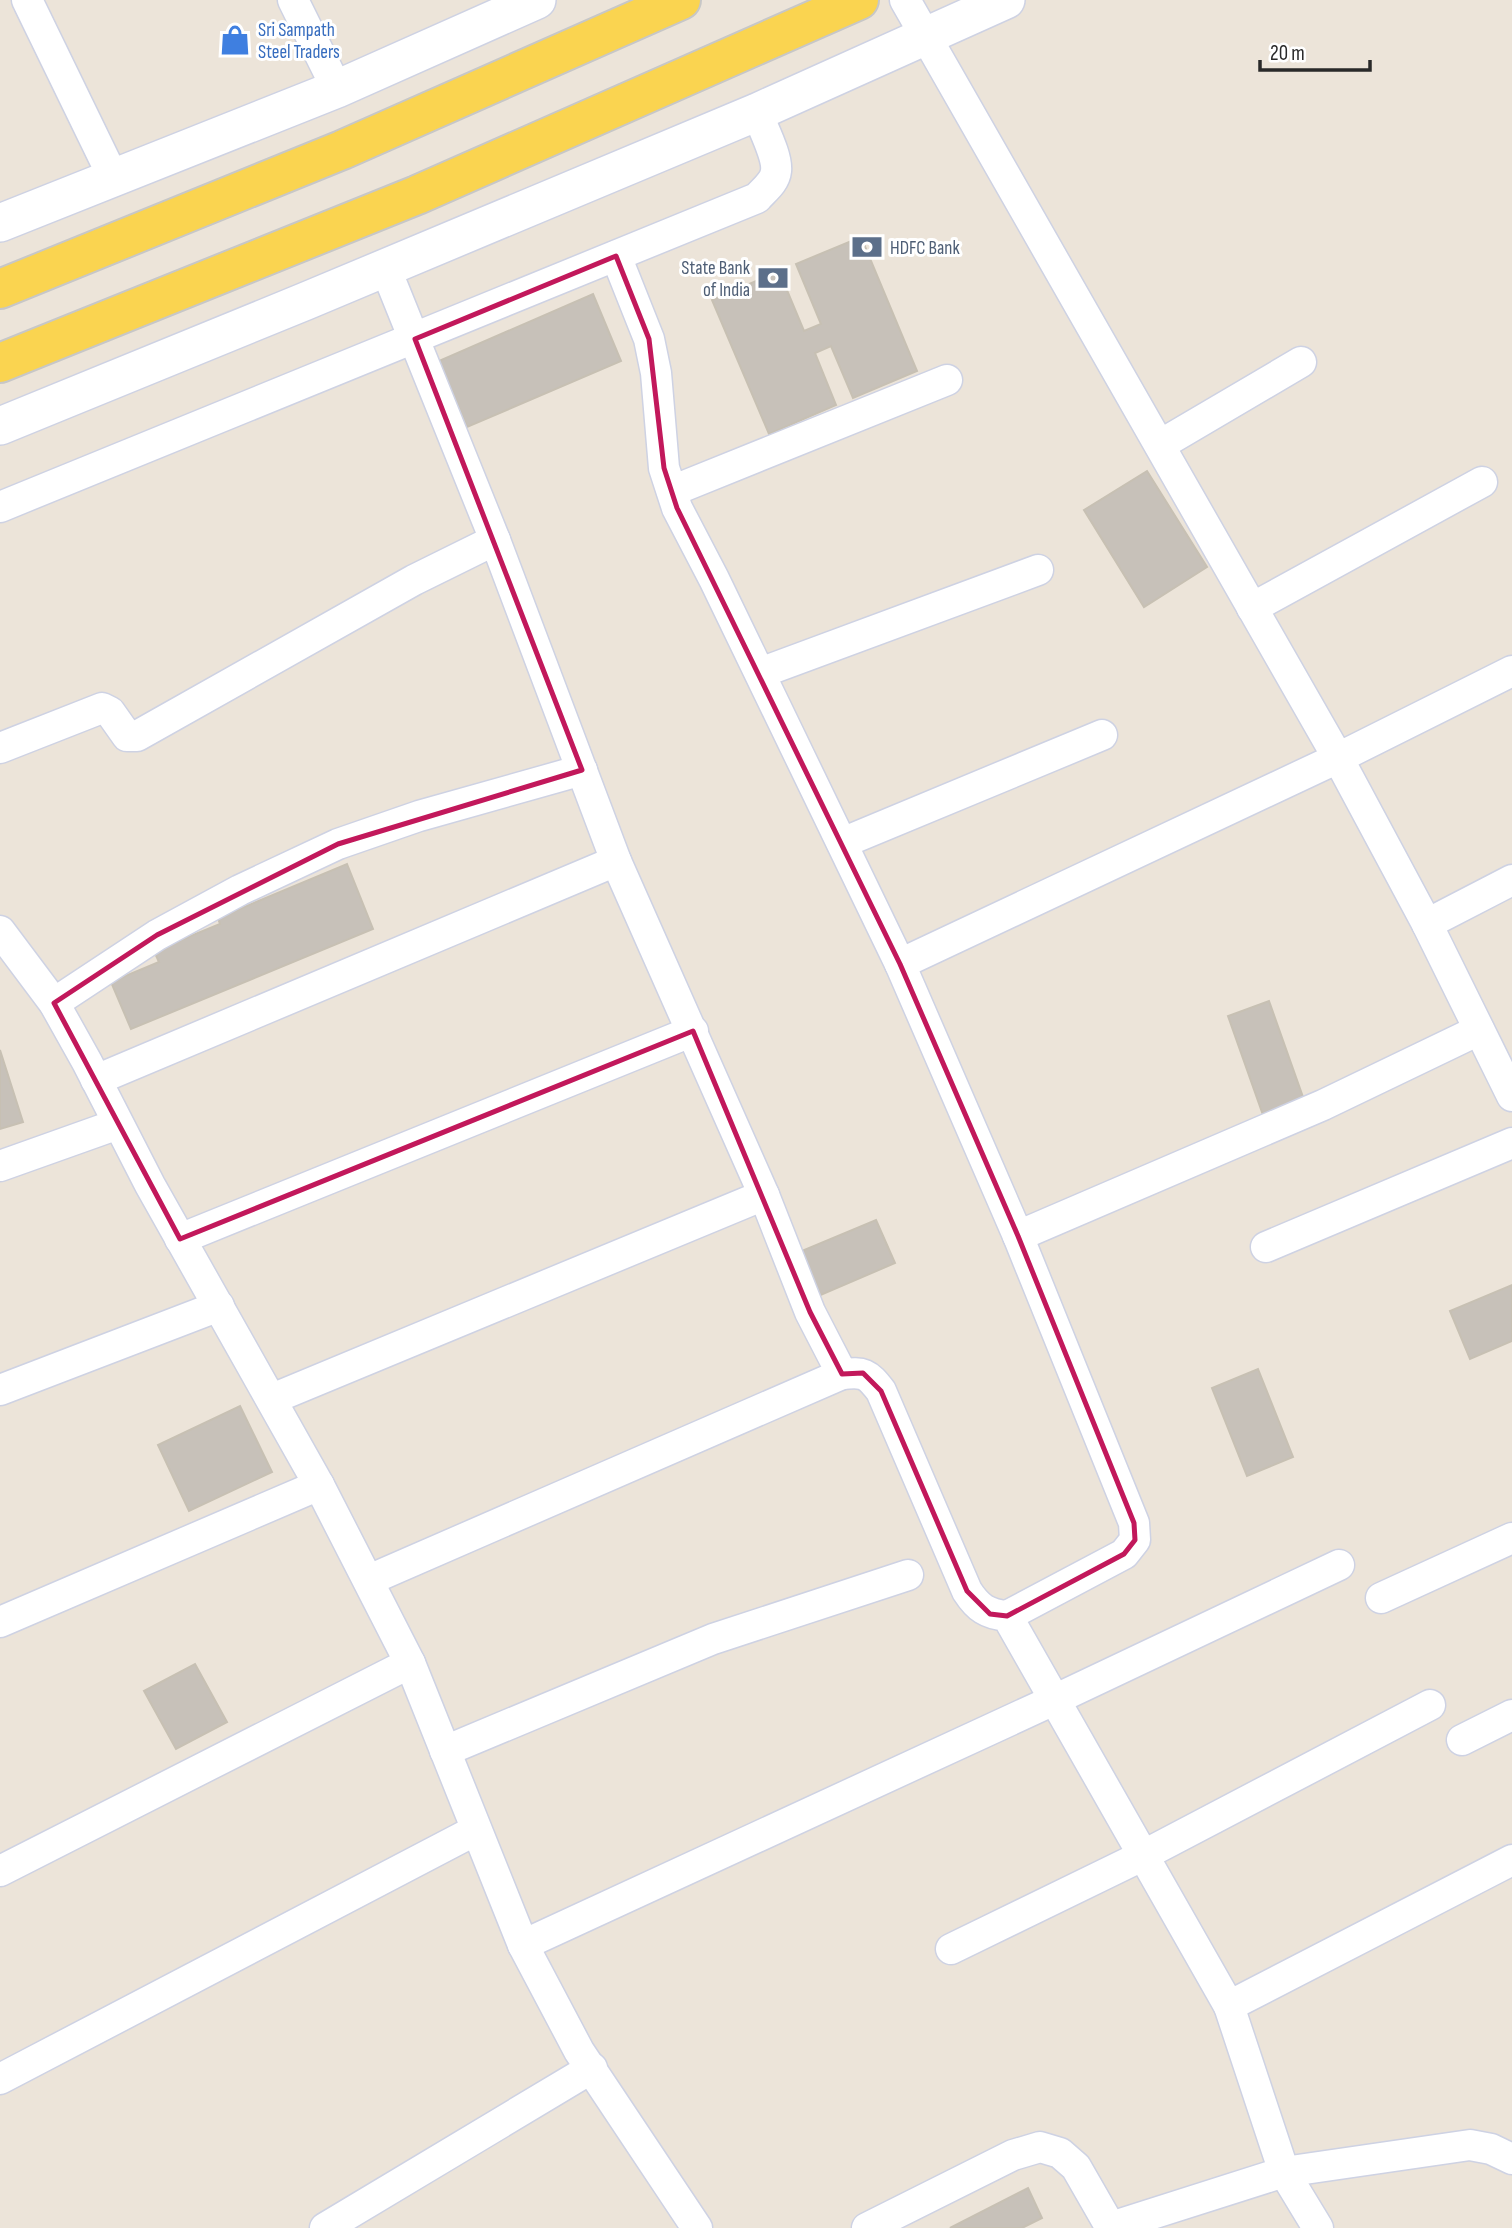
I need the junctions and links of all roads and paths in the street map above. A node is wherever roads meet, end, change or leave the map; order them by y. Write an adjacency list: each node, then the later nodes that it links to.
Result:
1 (27, 0): 11 (street)
2 (293, 0): 9 (street)
3 (681, 0): 15 (main road)
4 (859, 0): 18 (main road)
5 (905, 0): 8 (street)
6 (1006, 0): 8 (street)
7 (516, 4): 9 (street)
8 (925, 36): 10 (street); 21 (street)
9 (337, 89): 11 (street)
10 (757, 112): 13 (street); 14 (street)
11 (113, 177): 12 (street)
12 (0, 223)
13 (616, 256): 16 (street); 23 (street)
14 (386, 267): 16 (street); 20 (street)
15 (0, 289)
16 (415, 339): 24 (street); 25 (street)
17 (1301, 362): 21 (street)
18 (0, 363)
19 (947, 380): 23 (street)
20 (0, 426)
21 (1160, 445): 27 (street)
22 (1482, 482): 27 (street)
23 (672, 491): 29 (street)
24 (0, 507)
25 (495, 540): 31 (street); 33 (street)
26 (1038, 570): 29 (street)
27 (1252, 608): 32 (street)
28 (1512, 671): 32 (street)
29 (760, 673): 34 (street)
30 (1102, 735): 34 (street)
31 (0, 748)
32 (1338, 758): 37 (street); 39 (street)
33 (582, 770): 35 (street); 40 (street)
34 (842, 843): 39 (street)
35 (616, 861): 42 (street); 43 (street)
36 (1512, 880): 37 (street)
37 (1427, 924): 41 (street)
38 (4, 942): 40 (street)
39 (900, 964): 49 (street)
40 (54, 1003): 43 (street)
41 (1479, 1030): 44 (street); 49 (street)
42 (693, 1031): 48 (street); 50 (street)
43 (96, 1080): 45 (street)
44 (1512, 1096)
45 (118, 1124): 47 (street); 50 (street)
46 (1512, 1143): 51 (street)
47 (0, 1166)
48 (764, 1195): 53 (street); 55 (street)
49 (1018, 1236): 62 (street)
50 (180, 1239): 52 (street)
51 (1266, 1247)
52 (219, 1306): 54 (street); 55 (street)
53 (842, 1374): 60 (street); 62 (street)
54 (0, 1390)
55 (272, 1399): 56 (street)
56 (319, 1485): 60 (street); 63 (street)
57 (1512, 1538): 61 (street)
58 (1339, 1565): 65 (street)
59 (908, 1575): 69 (street)
60 (369, 1580): 64 (street)
61 (1381, 1598)
62 (1007, 1616): 65 (street)
63 (0, 1622)
64 (410, 1663): 69 (street); 73 (street)
65 (1054, 1700): 71 (street); 74 (street)
66 (1430, 1705): 71 (street)
67 (1512, 1715): 68 (street)
68 (1462, 1740)
69 (445, 1751): 70 (street)
70 (476, 1830): 74 (street); 78 (street)
71 (1142, 1856): 75 (street); 76 (street)
72 (1512, 1860): 76 (street)
73 (0, 1871)
74 (523, 1945): 77 (street)
75 (951, 1949)
76 (1230, 2006): 80 (street)
77 (592, 2068): 82 (street); 83 (street)
78 (0, 2079)
79 (1512, 2159): 80 (street)
80 (1284, 2172): 81 (street); 85 (street)
81 (1111, 2227): 84 (street)
82 (325, 2228)
83 (697, 2228)
84 (867, 2228)
85 (1318, 2228)

